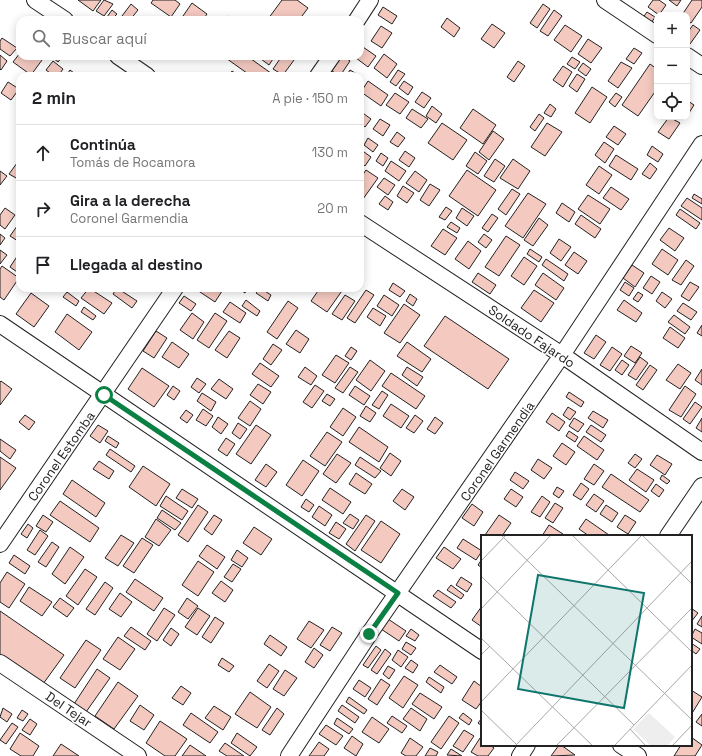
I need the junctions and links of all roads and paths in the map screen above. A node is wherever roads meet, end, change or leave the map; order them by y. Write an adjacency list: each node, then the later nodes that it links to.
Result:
1 (35, 0): 4 (street)
2 (370, 0): 5 (street)
3 (605, 0): 6 (street)
4 (59, 16)
5 (359, 16)
6 (654, 33)
7 (690, 58): 10 (street)
8 (124, 60): 11 (street)
9 (329, 60): 12 (street)
10 (702, 66)
11 (141, 72)
12 (321, 72)
13 (702, 144): 17 (street, Coronel Garmendia)
14 (364, 226): 17 (street, Soldado Fajardo)
15 (172, 292): 18 (street, Coronel Estomba)
16 (0, 324): 18 (street)
17 (562, 355): 19 (street, Soldado Fajardo); 23 (street, Coronel Garmendia)
18 (104, 395): 22 (street, Coronel Estomba); 23 (street)
19 (702, 452)
20 (702, 486): 21 (street)
21 (669, 535)
22 (0, 544)
23 (398, 593): 24 (street); 29 (street, Coronel Garmendia)
24 (481, 650)
25 (0, 663): 28 (street, Del Tejar)
26 (526, 746): 30 (street)
27 (623, 746): 31 (street)
28 (138, 756)
29 (289, 756)
30 (520, 756)
31 (638, 756)

